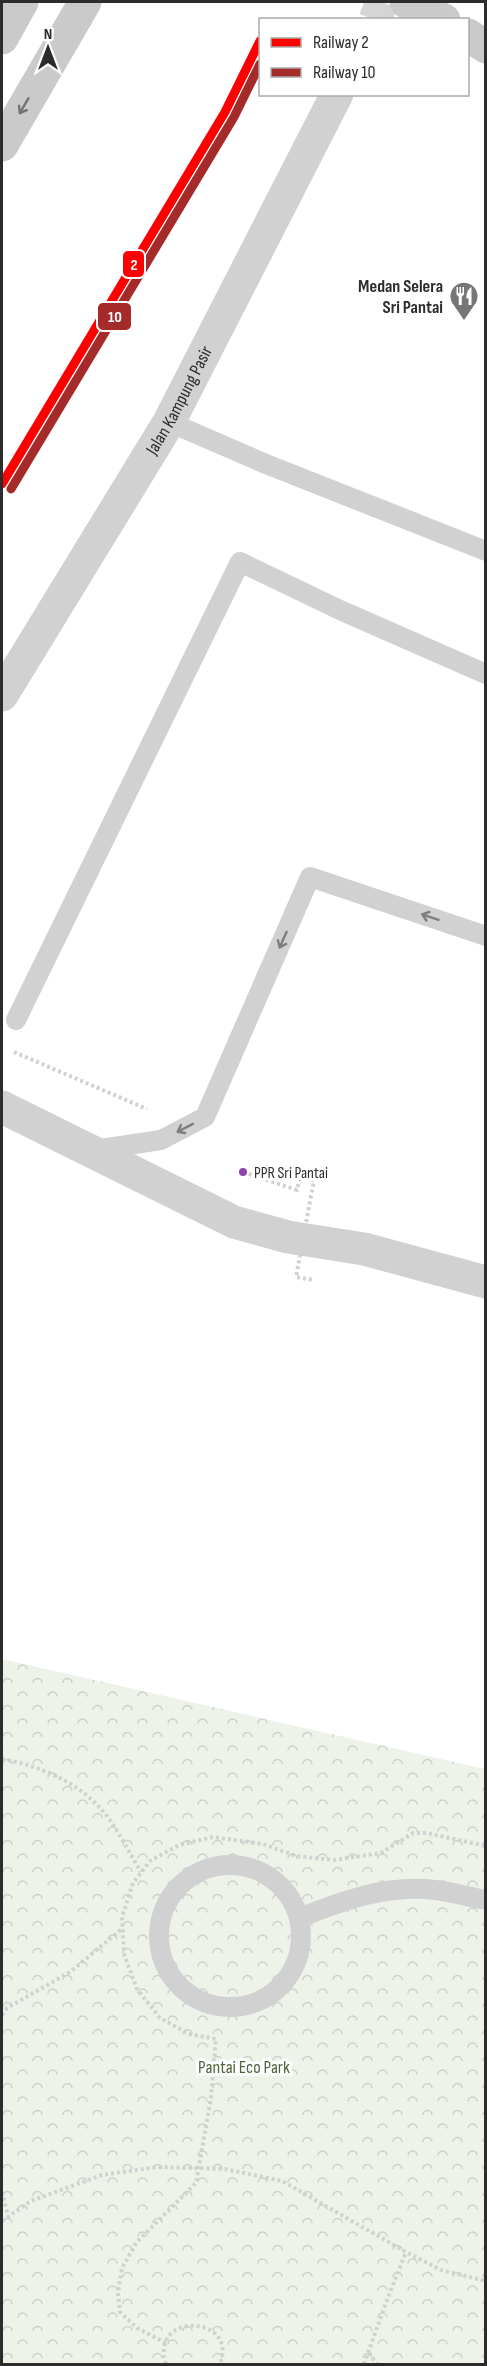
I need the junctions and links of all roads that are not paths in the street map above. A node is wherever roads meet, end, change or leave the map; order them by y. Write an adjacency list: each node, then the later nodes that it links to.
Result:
1 (22, 2): 6 (main road)
2 (85, 2): 9 (main road, one-way to 9)
3 (406, 2): 4 (main road)
4 (440, 18)
5 (469, 36): 7 (main road)
6 (2, 38)
7 (486, 47)
8 (336, 96): 10 (street, Jalan Kampung Pasir)
9 (2, 145)
10 (169, 422): 11 (lane); 13 (street, Jalan Kampung Pasir)
11 (486, 551)
12 (486, 674): 15 (lane)
13 (2, 695)
14 (486, 936): 17 (lane, one-way to 17)
15 (15, 1020)
16 (2, 1107): 17 (street)
17 (90, 1151): 18 (street)
18 (486, 1282)
19 (486, 1900): 20 (lane)
20 (299, 1918): 20 (lane)

